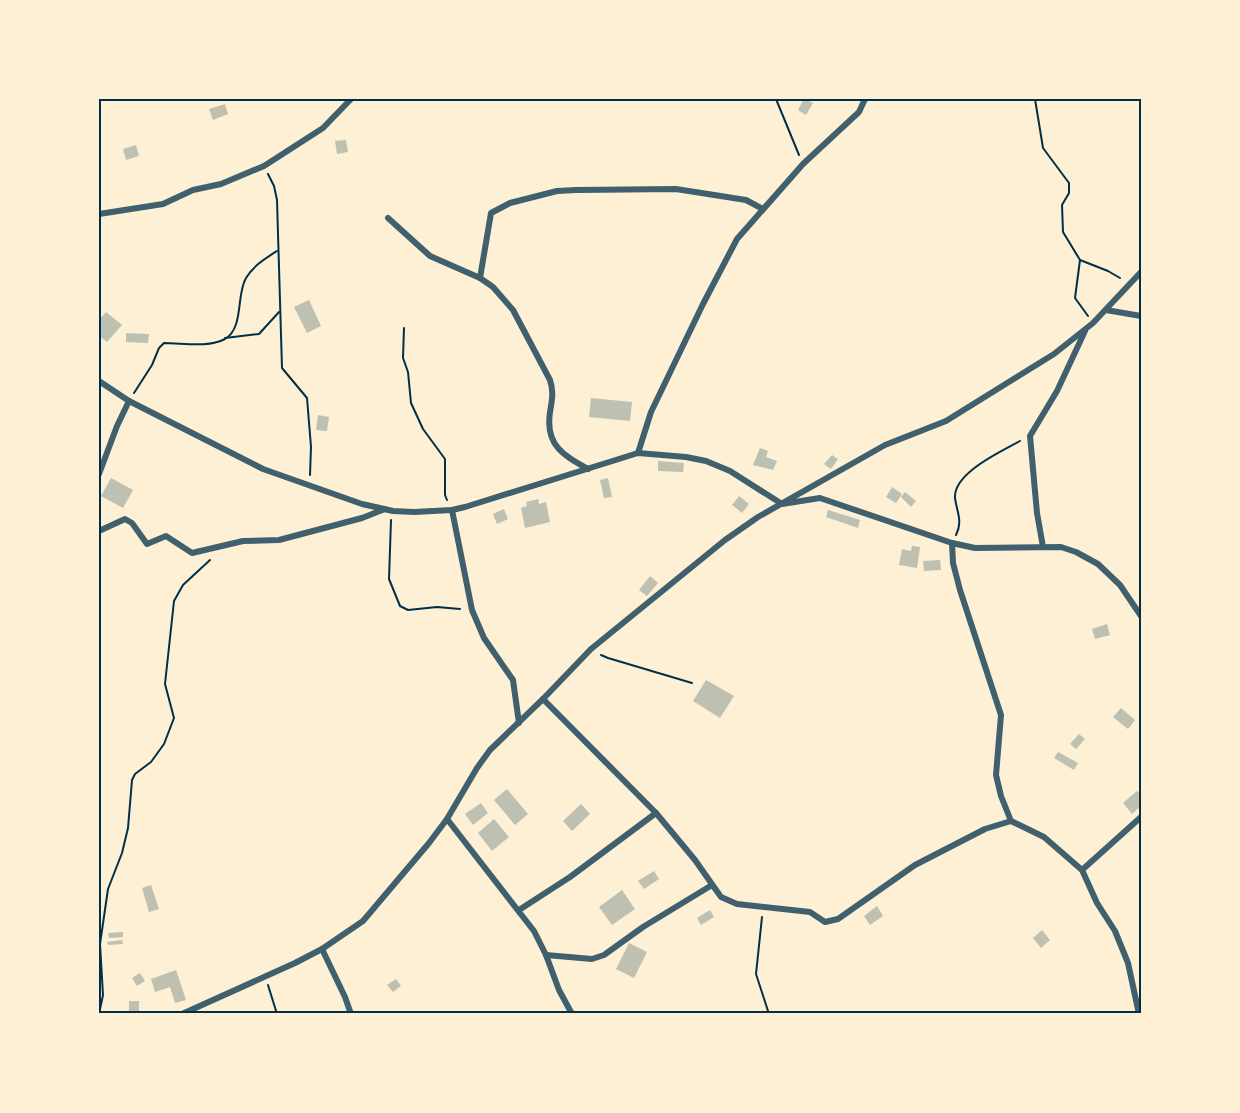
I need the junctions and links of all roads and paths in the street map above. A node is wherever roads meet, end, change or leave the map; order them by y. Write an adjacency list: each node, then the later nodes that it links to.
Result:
1 (351, 99): 6 (street)
2 (776, 99): 5 (path)
3 (865, 99): 5 (street)
4 (1035, 99): 11 (path)
5 (803, 164): 7 (street)
6 (264, 166): 8 (street); 10 (path)
7 (763, 209): 13 (street); 25 (street)
8 (99, 214)
9 (388, 218): 13 (street)
10 (278, 251): 16 (path); 21 (path)
11 (1080, 260): 14 (path); 18 (path)
12 (1141, 272): 14 (street)
13 (480, 278): 26 (street)
14 (1131, 284): 15 (street)
15 (1106, 310): 17 (street); 18 (street)
16 (279, 312): 21 (path); 28 (path)
17 (1141, 316)
18 (1093, 323): 20 (street)
19 (404, 328): 31 (path)
20 (1085, 330): 24 (street); 29 (street)
21 (225, 339): 23 (path)
22 (99, 381): 23 (street)
23 (129, 401): 27 (street); 28 (street)
24 (1030, 436): 34 (path); 36 (street)
25 (638, 453): 26 (street); 29 (street)
26 (588, 469): 31 (street)
27 (99, 474)
28 (310, 487): 30 (street)
29 (782, 504): 34 (street); 39 (street)
30 (385, 509): 32 (street); 35 (street)
31 (452, 510): 32 (street); 37 (street)
32 (393, 511): 37 (path)
33 (99, 531): 35 (street)
34 (952, 543): 36 (street); 46 (street)
35 (218, 546): 55 (path)
36 (1043, 547): 38 (street)
37 (472, 610): 42 (street)
38 (1141, 616)
39 (591, 649): 40 (path); 41 (street)
40 (692, 683)
41 (543, 699): 42 (street); 43 (street)
42 (519, 723): 45 (street)
43 (656, 813): 48 (street); 50 (street)
44 (1141, 818): 47 (street)
45 (447, 819): 50 (street); 51 (street)
46 (1011, 821): 47 (street); 49 (street)
47 (1082, 870): 62 (street)
48 (712, 885): 49 (street); 52 (street)
49 (764, 906): 61 (path)
50 (519, 910): 52 (street)
51 (322, 949): 53 (street); 59 (street)
52 (546, 955): 60 (street)
53 (266, 977): 54 (street); 58 (path)
54 (199, 1005): 56 (street); 57 (street)
55 (99, 1014)
56 (182, 1014)
57 (200, 1014)
58 (277, 1014)
59 (351, 1014)
60 (572, 1014)
61 (770, 1014)
62 (1139, 1014)

